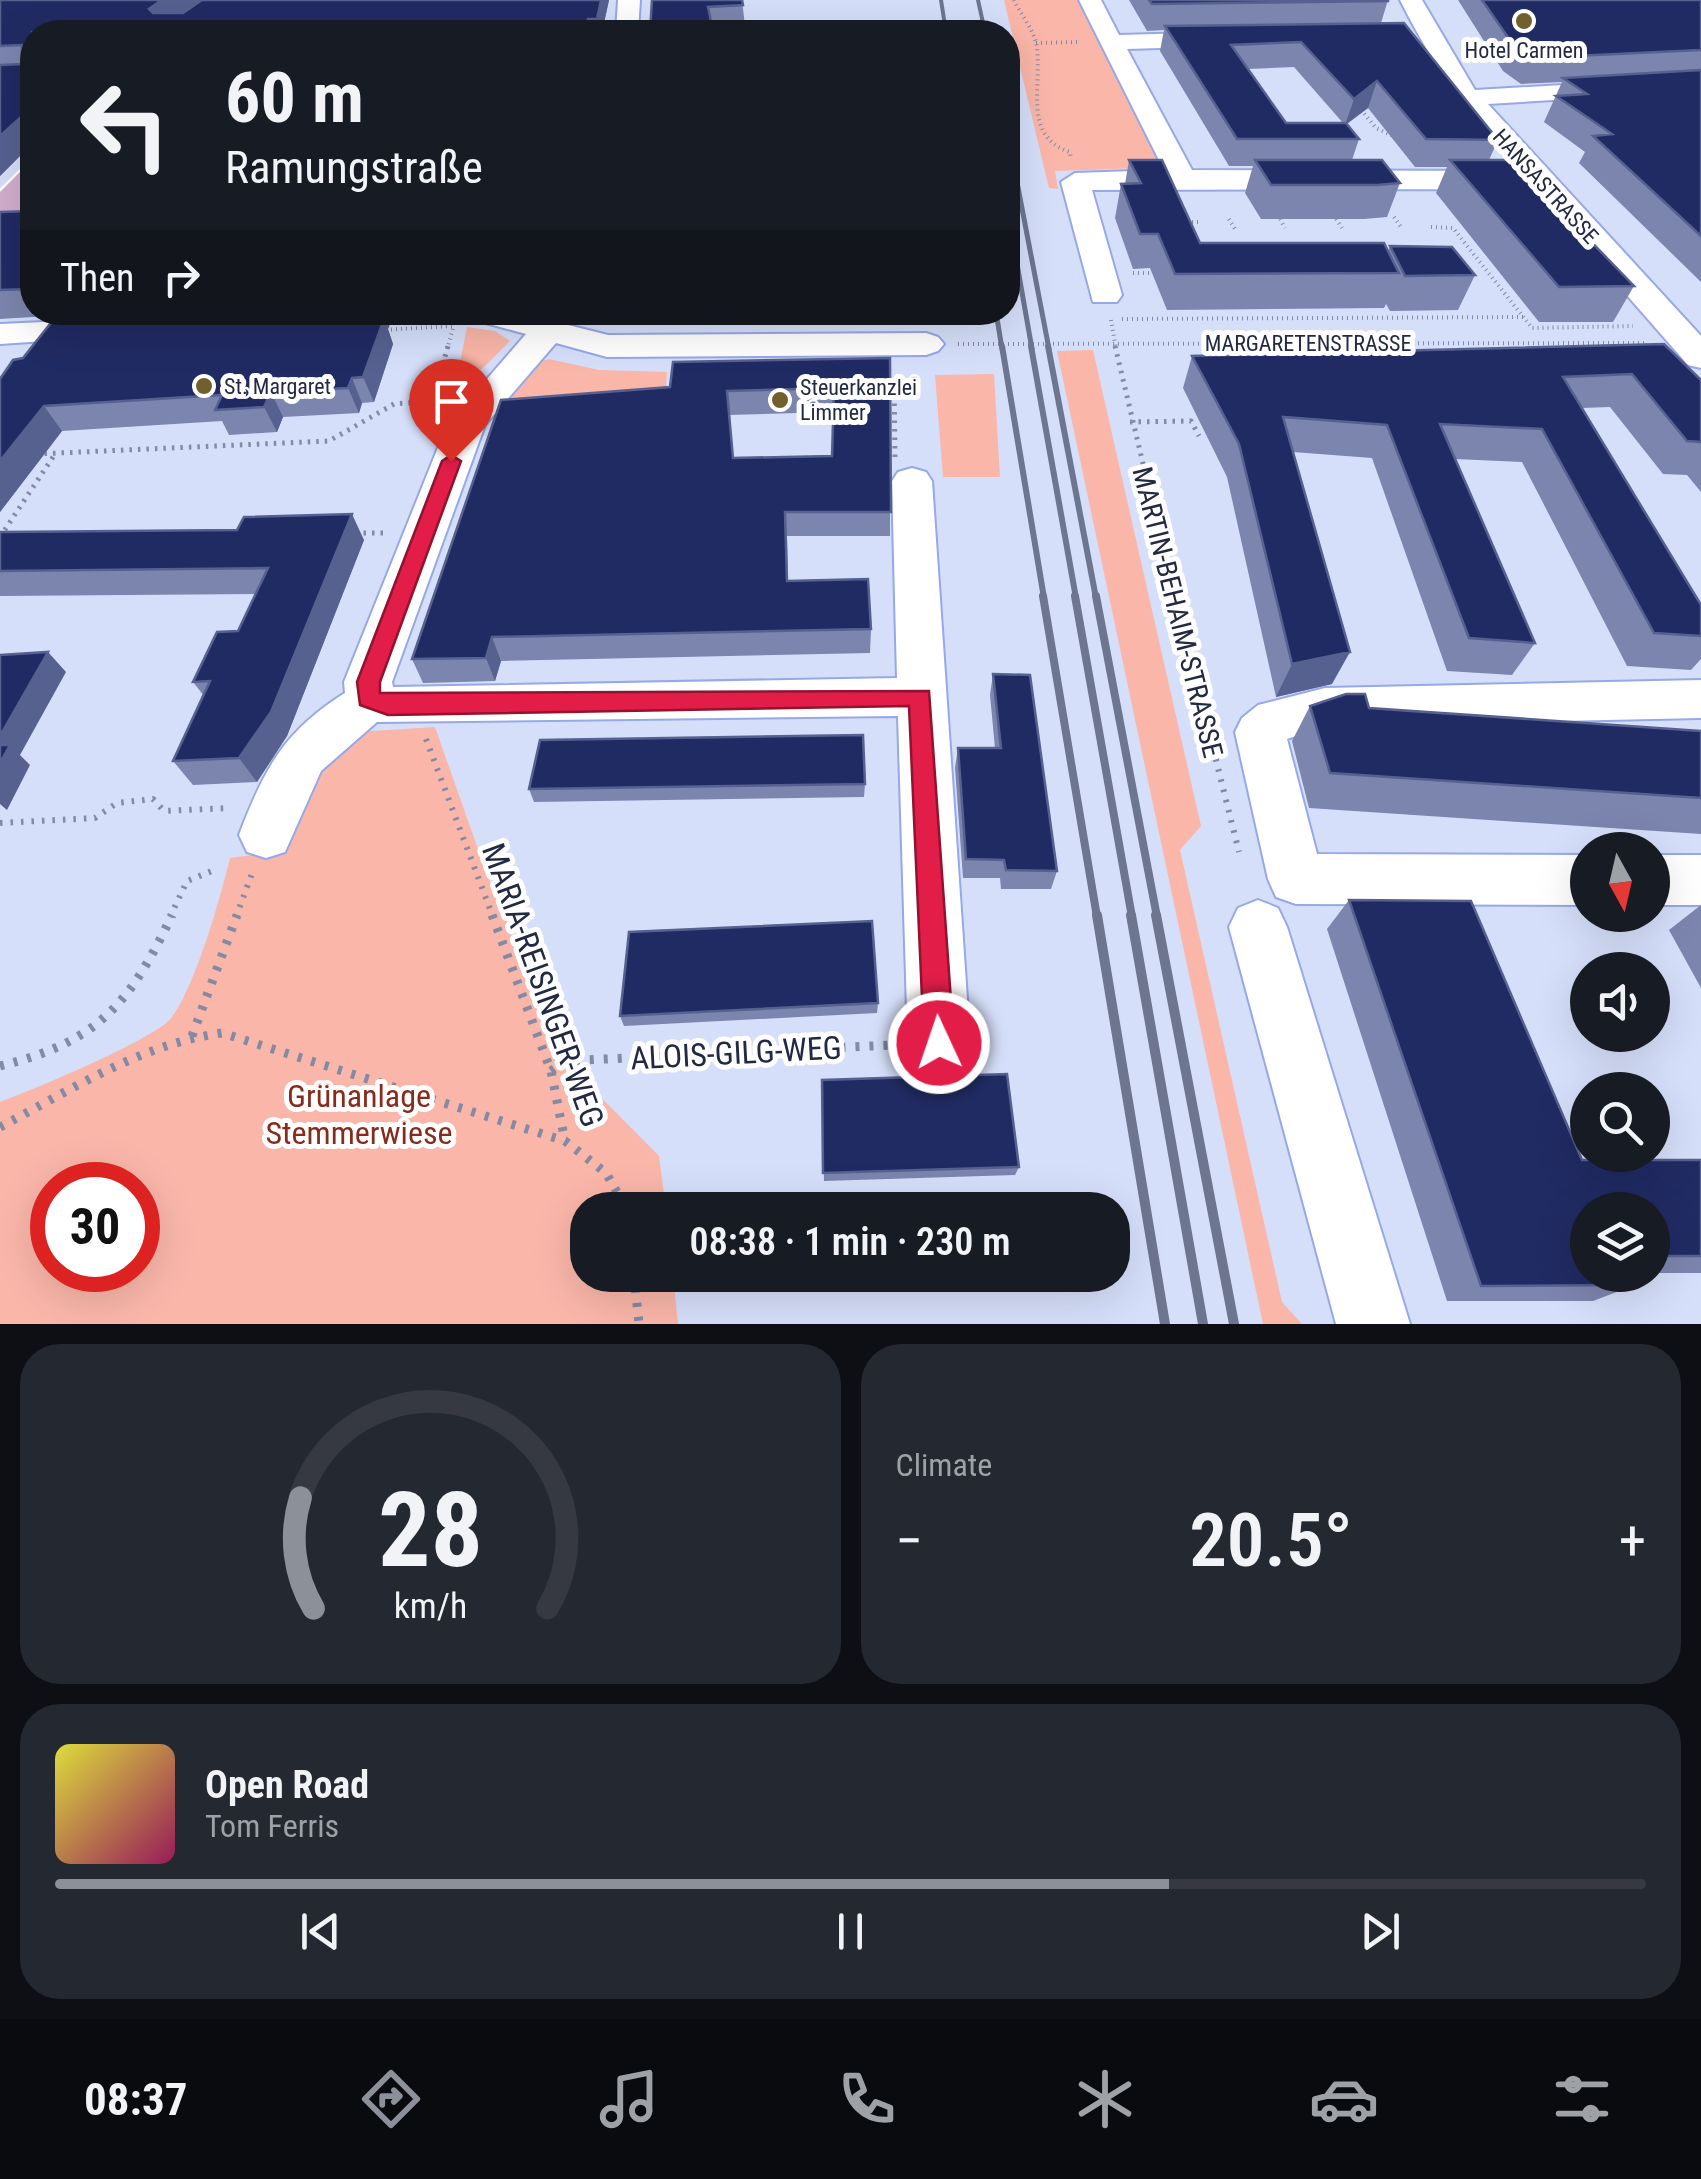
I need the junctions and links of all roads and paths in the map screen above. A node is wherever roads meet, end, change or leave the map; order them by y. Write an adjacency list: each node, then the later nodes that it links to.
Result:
1 (1014, 0): 6 (path)
2 (1090, 0): 5 (street)
3 (1411, 0): 8 (street, HANSASTRASSE)
4 (1245, 38): 5 (street)
5 (1111, 42): 6 (path); 13 (street)
6 (1036, 43): 15 (path)
7 (1701, 84): 8 (street)
8 (1468, 98): 14 (street, HANSASTRASSE)
9 (1369, 105): 10 (path)
10 (1369, 120): 11 (path); 12 (path)
11 (1382, 121)
12 (1401, 140)
13 (1182, 178): 14 (street); 15 (street)
14 (1540, 180): 48 (street, HANSASTRASSE)
15 (1075, 182): 37 (street)
16 (20, 191): 17 (main road)
17 (0, 212)
18 (1172, 217): 24 (path)
19 (1394, 217): 29 (path)
20 (1448, 217): 30 (path)
21 (1230, 219): 31 (path)
22 (1280, 219): 27 (path)
23 (1336, 219): 28 (path)
24 (1182, 222): 25 (path); 34 (path)
25 (1201, 222)
26 (1431, 227): 30 (path)
27 (1285, 228)
28 (1342, 228)
29 (1402, 228)
30 (1453, 228): 32 (path)
31 (1235, 229)
32 (1459, 235): 33 (path); 35 (path)
33 (1470, 235)
34 (1190, 239)
35 (1500, 287): 36 (path); 38 (path)
36 (1511, 287)
37 (1108, 307): 38 (path); 47 (path, MARTIN-BEHAIM-STRASSE)
38 (1524, 318): 42 (path)
39 (418, 325): 44 (path)
40 (550, 325): 58 (street)
41 (560, 325): 46 (street)
42 (1639, 326)
43 (136, 327): 45 (street)
44 (375, 330)
45 (0, 334)
46 (944, 344): 47 (path, MARGARETENSTRASSE)
47 (1115, 344): 48 (path, MARGARETENSTRASSE); 51 (path, MARTIN-BEHAIM-STRASSE)
48 (1686, 346)
49 (876, 379): 57 (path)
50 (433, 401): 54 (path)
51 (1130, 422): 53 (path); 67 (path, MARTIN-BEHAIM-STRASSE)
52 (254, 434): 54 (path)
53 (1199, 436)
54 (250, 445): 55 (path)
55 (56, 453): 56 (path); 60 (path)
56 (18, 454)
57 (912, 481): 62 (street)
58 (427, 522): 59 (path); 64 (street)
59 (348, 534)
60 (0, 539): 61 (path)
61 (18, 541)
62 (920, 697): 64 (street); 74 (street)
63 (1701, 699): 72 (street)
64 (392, 703): 65 (street); 76 (path, MARIA-REISINGER-WEG)
65 (271, 820): 66 (path); 73 (path)
66 (0, 823)
67 (1241, 860)
68 (216, 868): 75 (path)
69 (1670, 880): 70 (street)
70 (1701, 880)
71 (1570, 881): 72 (street)
72 (1277, 903): 82 (street)
73 (192, 1036): 77 (path); 78 (path)
74 (939, 1043): 76 (path, ALOIS-GILG-WEG)
75 (0, 1066)
76 (551, 1071): 78 (path, MARIA-REISINGER-WEG)
77 (0, 1127)
78 (565, 1141): 79 (path, MARIA-REISINGER-WEG)
79 (617, 1192)
80 (635, 1292): 81 (path)
81 (638, 1324)
82 (1372, 1324)

